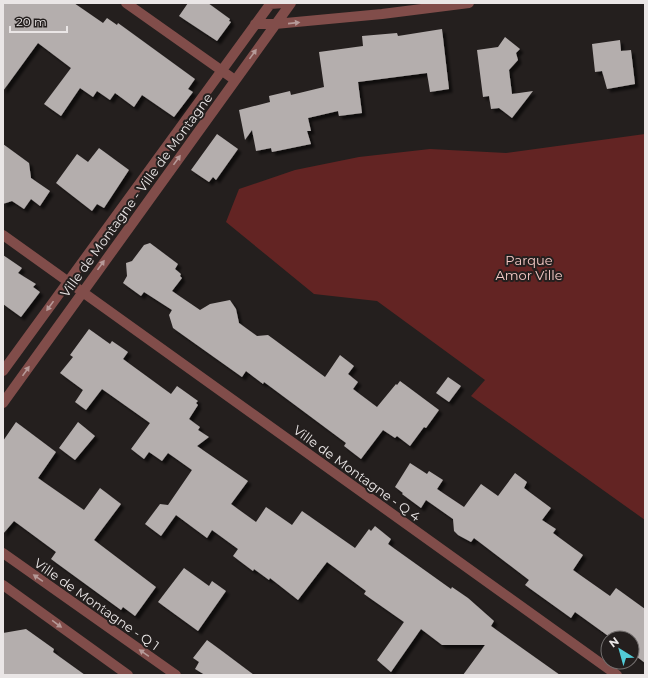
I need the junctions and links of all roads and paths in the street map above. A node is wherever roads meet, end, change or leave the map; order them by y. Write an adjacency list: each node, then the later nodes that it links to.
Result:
1 (126, 3): 8 (street)
2 (284, 3): 5 (street)
3 (291, 3): 7 (street, Ville de Montagne - Ville de Montagne)
4 (469, 3): 7 (street, one-way to 4)
5 (270, 4): 6 (street, Ville de Montagne - Ville de Montagne)
6 (255, 24): 7 (street); 8 (street, Ville de Montagne - Ville de Montagne)
7 (275, 24): 9 (street, Ville de Montagne - Ville de Montagne, one-way to 7)
8 (222, 70): 9 (street); 11 (street, Ville de Montagne - Ville de Montagne)
9 (235, 80): 12 (street, Ville de Montagne - Ville de Montagne, one-way to 9)
10 (3, 235): 11 (street, Ville de Montagne - Q 4)
11 (67, 281): 12 (street, Ville de Montagne - Q 4); 13 (street, Ville de Montagne - Ville de Montagne, one-way to 13)
12 (82, 292): 14 (street, Ville de Montagne - Ville de Montagne, one-way to 12); 19 (street, Ville de Montagne - Q 4)
13 (3, 371)
14 (3, 403)
15 (3, 553): 18 (street, Ville de Montagne - Q 1, one-way to 15)
16 (3, 585): 17 (street, one-way to 17)
17 (128, 675)
18 (176, 675)
19 (617, 675)

